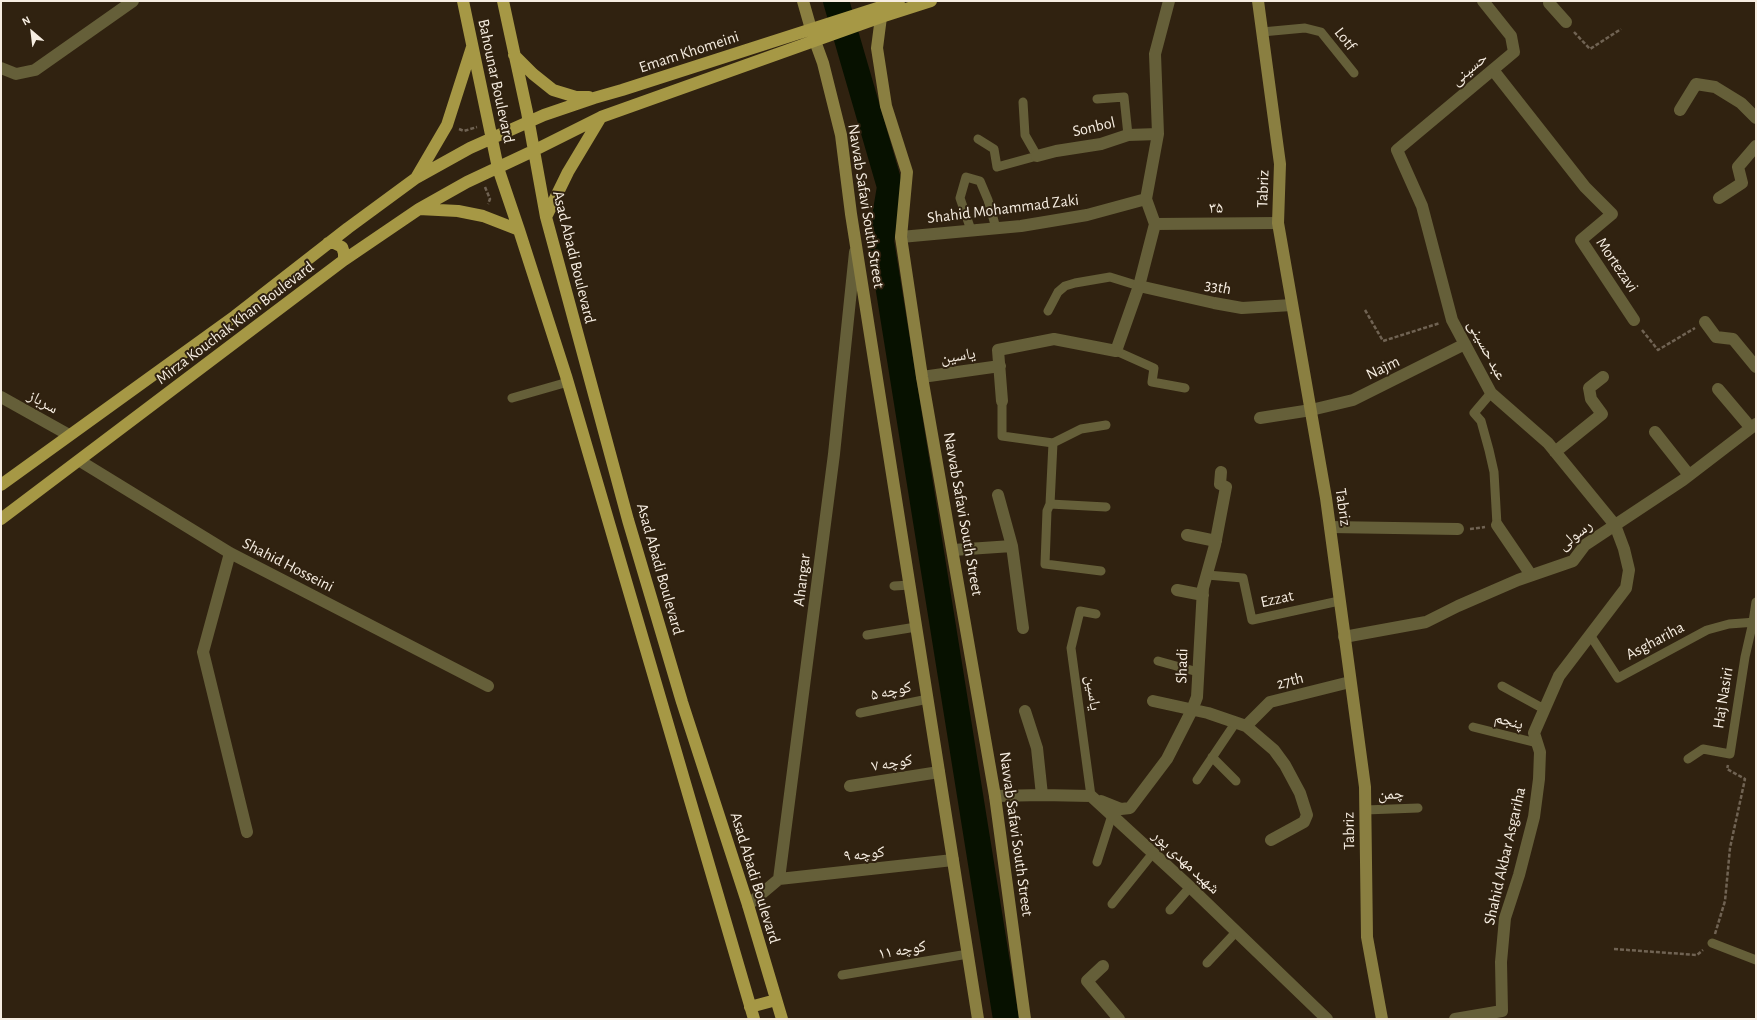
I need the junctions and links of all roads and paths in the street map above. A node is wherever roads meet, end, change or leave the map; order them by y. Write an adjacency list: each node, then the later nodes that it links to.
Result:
1 (133, 1): 18 (street)
2 (462, 1): 16 (main road, Bahounar Boulevard)
3 (503, 1): 17 (main road, Bahounar Boulevard)
4 (803, 1): 15 (main road, Navvab Safavi South Street)
5 (899, 1): 11 (main road, Emam Khomeini)
6 (931, 1): 11 (main road, Emam Khomeini)
7 (1169, 1): 28 (street)
8 (1258, 1): 14 (main road, Tabriz)
9 (1486, 2): 19 (street, حسینی)
10 (1550, 2): 12 (street)
11 (876, 12): 15 (main road, Emam Khomeini); 47 (main road, Navvab Safavi South Street)
12 (1566, 22): 13 (path)
13 (1621, 29)
14 (1262, 32): 20 (lane, Lotf); 42 (main road, Tabriz)
15 (818, 33): 21 (main road, Emam Khomeini); 25 (main road, Emam Khomeini); 49 (main road, Navvab Safavi South Street)
16 (472, 46): 30 (main road, Bahounar Boulevard); 37 (main road)
17 (514, 55): 21 (main road); 27 (main road, Bahounar Boulevard)
18 (1, 68)
19 (1493, 70): 33 (street, حسینی); 56 (street, Mortezavi)
20 (1354, 73)
21 (594, 98): 27 (main road, Emam Khomeini)
22 (1097, 99): 29 (lane)
23 (1023, 102): 35 (lane)
24 (1680, 110): 26 (street)
25 (600, 117): 34 (main road, Emam Khomeini); 41 (main road)
26 (1756, 118)
27 (528, 122): 30 (main road, Emam Khomeini); 34 (main road, Asad Abadi Boulevard)
28 (1158, 134): 29 (street, Sonbol); 39 (street)
29 (1128, 135): 35 (street, Sonbol)
30 (491, 138): 36 (main road, Bahounar Boulevard); 37 (main road, Mirza Kouchak Khan Boulevard)
31 (978, 138): 35 (lane)
32 (1756, 146): 38 (street)
33 (1397, 150): 55 (street, عبد حسینی)
34 (533, 151): 36 (main road, Emam Khomeini); 41 (main road, Asad Abadi Boulevard)
35 (1037, 156)
36 (498, 168): 40 (main road, Mirza Kouchak Khan Boulevard); 45 (main road)
37 (416, 178): 48 (main road, Mirza Kouchak Khan Boulevard)
38 (1719, 198)
39 (1146, 199): 43 (street); 44 (street, Shahid Mohammad Zaki)
40 (419, 209): 45 (main road); 50 (main road, Mirza Kouchak Khan Boulevard)
41 (546, 217): 147 (main road, Asad Abadi Boulevard)
42 (1278, 223): 43 (street, ۳۵); 52 (main road, Tabriz)
43 (1154, 224): 51 (street)
44 (996, 228): 46 (street, Shahid Mohammad Zaki); 46 (lane)
45 (519, 230): 64 (main road)
46 (971, 230): 47 (street, Shahid Mohammad Zaki)
47 (902, 237): 62 (main road, Navvab Safavi South Street)
48 (328, 243): 50 (main road); 76 (main road, Mirza Kouchak Khan Boulevard)
49 (856, 244): 99 (main road, Navvab Safavi South Street); 144 (street, Ahangar)
50 (344, 260): 79 (main road, Mirza Kouchak Khan Boulevard)
51 (1139, 286): 52 (street, 33th); 54 (lane); 59 (street)
52 (1292, 304): 71 (main road, Tabriz)
53 (1365, 310): 55 (path)
54 (1048, 311)
55 (1452, 320): 58 (street, عبد حسینی)
56 (1634, 320): 57 (path)
57 (1704, 322): 61 (street)
58 (1465, 344): 67 (street, عبد حسینی); 71 (street, Najm)
59 (1116, 351): 60 (street); 65 (lane)
60 (1000, 366): 62 (street, یاسین); 70 (street)
61 (1756, 367)
62 (922, 377): 94 (main road, Navvab Safavi South Street)
63 (1603, 377): 78 (street)
64 (568, 382): 69 (lane); 158 (main road)
65 (1185, 388)
66 (1718, 389): 74 (street)
67 (1492, 393): 78 (street, عبد حسینی); 87 (lane)
68 (1, 398): 76 (street, سرباز)
69 (512, 398)
70 (1002, 401): 77 (lane)
71 (1311, 410): 72 (street, Najm); 89 (main road, Tabriz)
72 (1260, 418)
73 (1106, 425): 77 (lane)
74 (1753, 426): 81 (street, رسولی)
75 (1655, 432): 81 (street)
76 (69, 435): 82 (main road, Mirza Kouchak Khan Boulevard)
77 (1053, 443): 84 (lane)
78 (1555, 452): 88 (street, عبد حسینی)
79 (80, 461): 86 (main road, Mirza Kouchak Khan Boulevard); 95 (street, Shahid Hosseini)
80 (1221, 472): 92 (street, Shadi)
81 (1689, 475): 88 (street, رسولی)
82 (1, 485)
83 (998, 495): 93 (street)
84 (1050, 504): 85 (lane); 96 (lane)
85 (1106, 507)
86 (1, 519)
87 (1497, 525): 90 (path); 98 (street)
88 (1615, 525): 98 (street, رسولی); 110 (street, Shahid Akbar Asgariha)
89 (1330, 526): 90 (street); 103 (main road, Tabriz)
90 (1458, 529)
91 (1187, 535): 92 (street)
92 (1216, 541): 97 (street, Shadi)
93 (1012, 546): 94 (street); 108 (street)
94 (953, 550): 134 (main road, Navvab Safavi South Street)
95 (230, 553): 115 (street, Shahid Hosseini); 139 (street)
96 (1101, 571)
97 (1207, 575): 102 (street, Shadi); 103 (lane, Ezzat)
98 (1532, 575): 111 (street, رسولی)
99 (910, 585): 100 (lane); 107 (main road, Navvab Safavi South Street)
100 (894, 586)
101 (1177, 590): 102 (street)
102 (1203, 595): 113 (street, Shadi)
103 (1339, 601): 111 (main road, Tabriz)
104 (1756, 602): 106 (lane, Haj Nasiri)
105 (1096, 614): 135 (lane, یاسین)
106 (1755, 622): 110 (lane, Asghariha); 126 (lane, Haj Nasiri)
107 (916, 627): 109 (lane); 117 (main road, Navvab Safavi South Street)
108 (1023, 628)
109 (867, 635)
110 (1590, 635): 119 (street, Shahid Akbar Asgariha)
111 (1344, 637): 114 (main road, Tabriz)
112 (1158, 661): 113 (lane)
113 (1198, 672): 120 (street, Shadi)
114 (1350, 682): 123 (street, 27th); 137 (main road, Tabriz)
115 (488, 686)
116 (1502, 686): 119 (lane)
117 (928, 699): 122 (lane, کوچه ۵); 129 (main road, Navvab Safavi South Street)
118 (1153, 701): 120 (street)
119 (1544, 709): 125 (street, Shahid Akbar Asgariha)
120 (1192, 710): 123 (street); 135 (street, Shadi)
121 (1025, 711): 133 (street)
122 (860, 713)
123 (1241, 724): 127 (lane); 140 (street)
124 (1473, 727): 125 (lane, پنجم)
125 (1537, 743): 166 (street, Shahid Akbar Asgariha)
126 (1730, 754): 128 (lane, Haj Nasiri); 150 (path)
127 (1212, 757): 130 (lane); 131 (lane)
128 (1688, 759)
129 (939, 772): 132 (street, کوچه ۷); 142 (main road, Navvab Safavi South Street)
130 (1197, 780)
131 (1236, 781)
132 (850, 786)
133 (1042, 795): 134 (street); 135 (street)
134 (995, 796): 162 (main road, Navvab Safavi South Street)
135 (1091, 796): 138 (street, شهید مهدی پور)
136 (1418, 808): 137 (lane, چمن)
137 (1365, 810): 165 (main road, Tabriz)
138 (1112, 815): 141 (street, شهید مهدی پور); 143 (lane)
139 (247, 832)
140 (1272, 840)
141 (1153, 853): 145 (street, شهید مهدی پور); 146 (lane)
142 (953, 860): 144 (street, کوچه ۹); 152 (main road, Navvab Safavi South Street)
143 (1097, 862)
144 (779, 879): 147 (street)
145 (1190, 887): 148 (lane); 149 (street, شهید مهدی پور)
146 (1112, 904)
147 (748, 905): 157 (main road, Asad Abadi Boulevard)
148 (1170, 910)
149 (1236, 932): 154 (lane); 164 (street, شهید مهدی پور)
150 (1712, 943): 151 (path); 153 (lane)
151 (1614, 949)
152 (968, 954): 156 (lane, کوچه ۱۱); 161 (main road, Navvab Safavi South Street)
153 (1756, 960)
154 (1207, 963)
155 (1103, 966): 163 (street)
156 (842, 975)
157 (776, 1000): 158 (main road); 160 (main road, Asad Abadi Boulevard)
158 (750, 1007): 159 (main road)
159 (754, 1019)
160 (782, 1019)
161 (978, 1019)
162 (1025, 1019)
163 (1119, 1019)
164 (1327, 1019)
165 (1382, 1019)
166 (1455, 1019)

